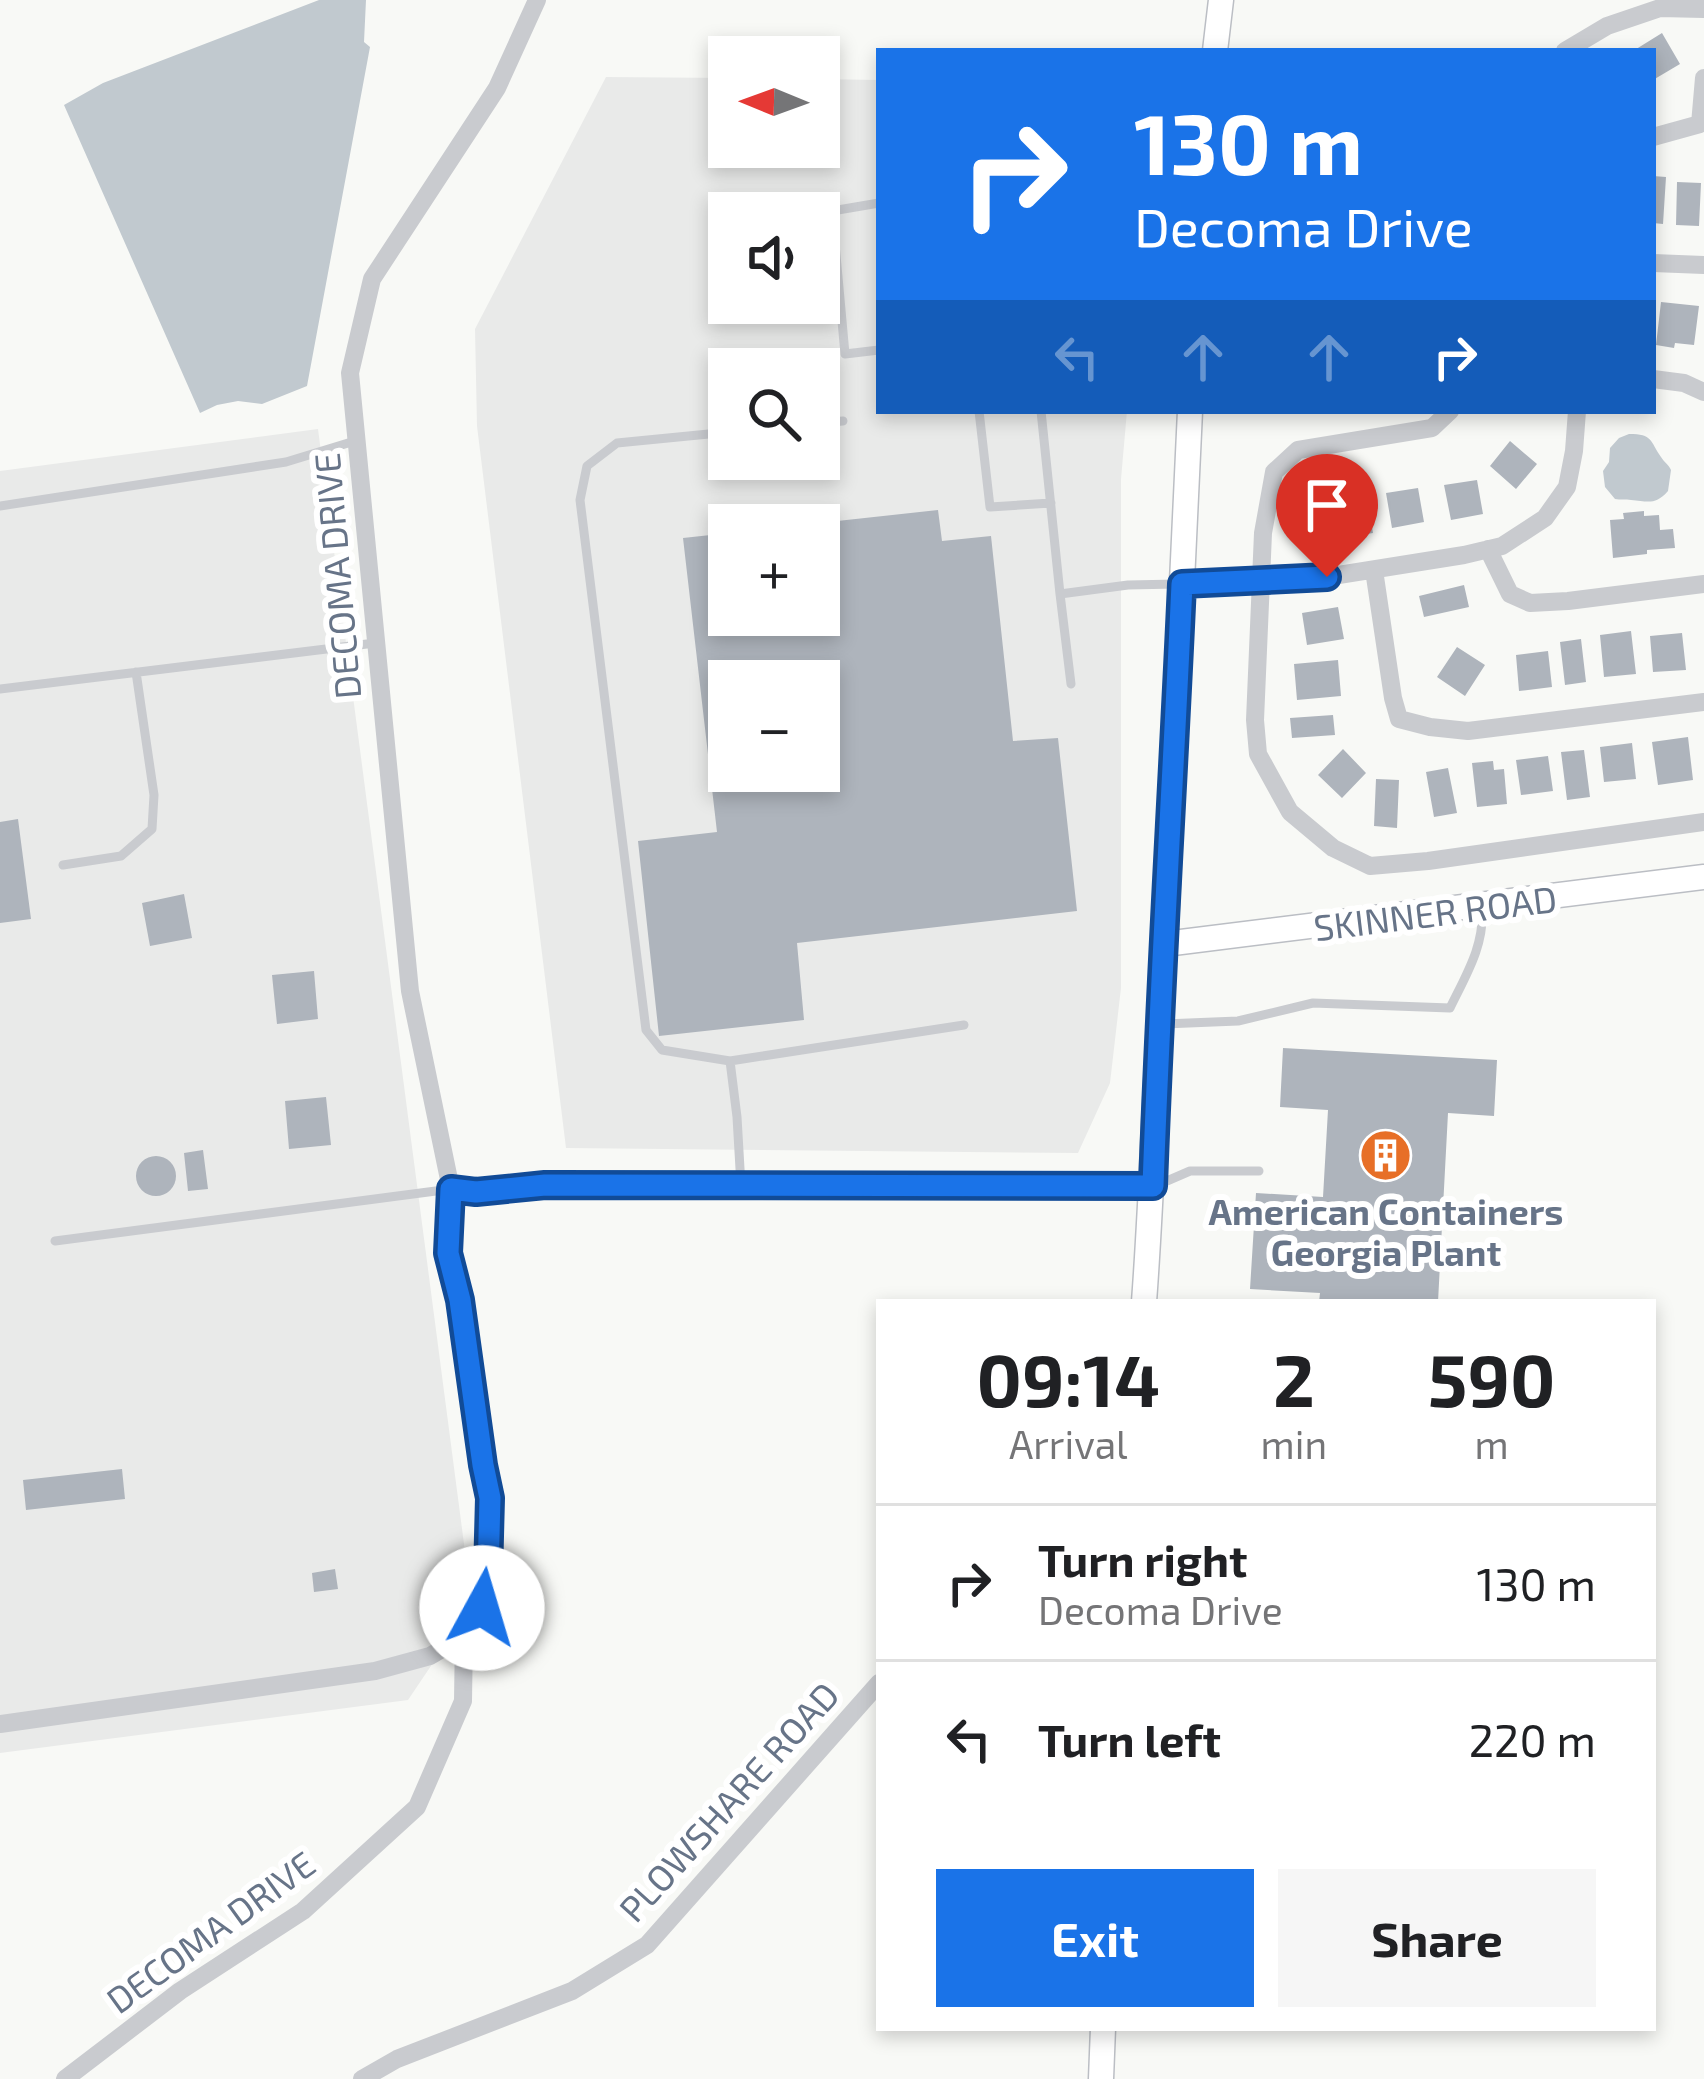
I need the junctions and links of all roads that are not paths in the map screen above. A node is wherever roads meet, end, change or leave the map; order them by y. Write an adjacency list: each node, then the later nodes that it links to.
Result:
1 (537, 0): 22 (street, DECOMA DRIVE)
2 (1221, 0): 4 (street)
3 (1704, 8): 5 (street)
4 (1215, 48)
5 (1570, 48)
6 (1704, 78): 7 (street)
7 (1656, 136)
8 (876, 204): 11 (lane)
9 (1656, 263): 10 (street)
10 (1704, 265)
11 (876, 350)
12 (1656, 379): 13 (street)
13 (1704, 392)
14 (979, 414): 23 (lane)
15 (1041, 414): 23 (lane)
16 (1190, 414): 28 (street)
17 (1447, 414): 27 (street)
18 (1577, 414): 25 (street)
19 (840, 421): 20 (lane)
20 (843, 421)
21 (708, 434): 43 (lane)
22 (358, 440): 24 (lane); 31 (street, DECOMA DRIVE)
23 (1051, 503): 30 (lane)
24 (0, 506)
25 (1489, 549): 26 (street); 29 (street)
26 (1374, 570): 27 (street); 35 (street)
27 (1262, 580): 28 (street); 36 (street)
28 (1182, 584): 30 (lane); 40 (street)
29 (1704, 584)
30 (1060, 595): 33 (lane)
31 (375, 643): 32 (lane); 47 (street, DECOMA DRIVE)
32 (136, 672): 34 (lane); 37 (lane)
33 (1070, 684)
34 (0, 689)
35 (1704, 702)
36 (1704, 822)
37 (63, 865)
38 (1704, 877): 39 (street, SKINNER ROAD)
39 (1481, 906): 40 (street, SKINNER ROAD); 42 (lane)
40 (1165, 944): 42 (street)
41 (964, 1024): 43 (lane)
42 (1158, 1024): 46 (street)
43 (730, 1061): 45 (lane)
44 (1259, 1171): 46 (lane)
45 (741, 1186): 46 (street); 47 (street)
46 (1153, 1186): 49 (street)
47 (451, 1189): 48 (lane); 50 (street, DECOMA DRIVE)
48 (55, 1240)
49 (1144, 1299)
50 (464, 1636): 52 (street); 54 (street, DECOMA DRIVE)
51 (876, 1686): 55 (street, PLOWSHARE ROAD)
52 (0, 1724)
53 (1102, 2031): 56 (street)
54 (65, 2079)
55 (362, 2079)
56 (1101, 2079)

